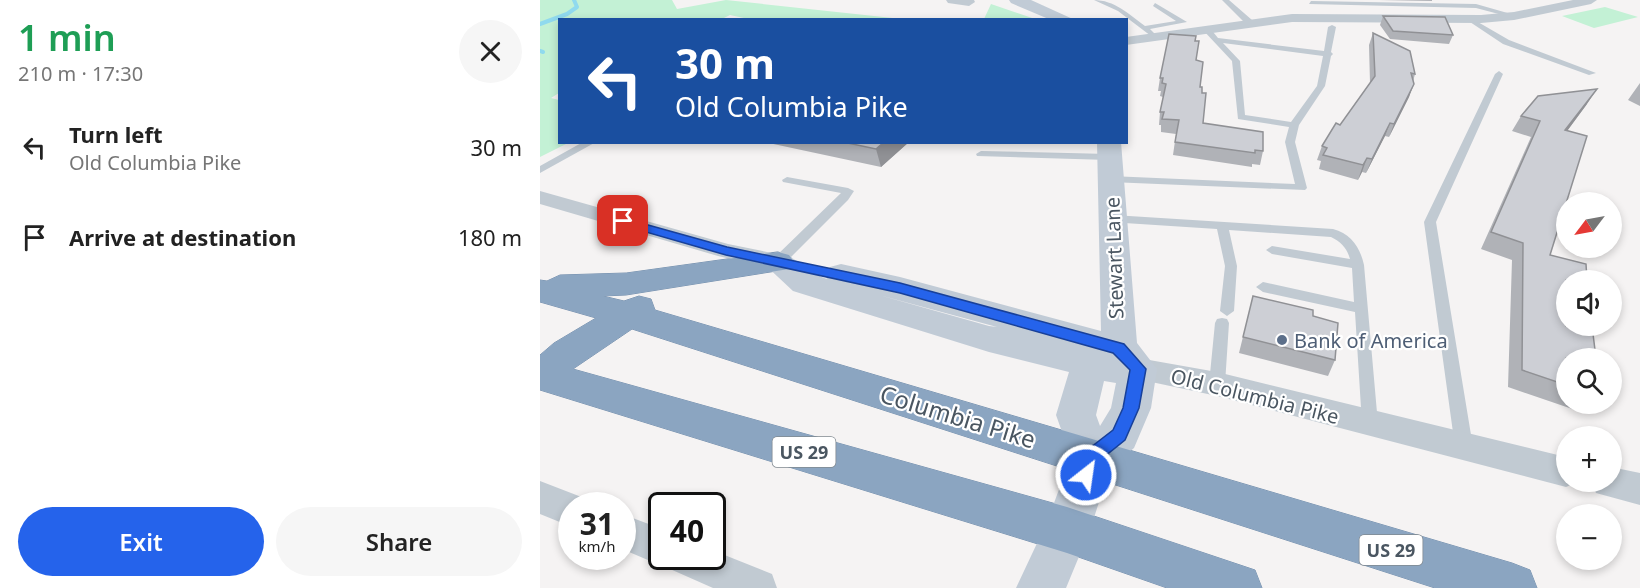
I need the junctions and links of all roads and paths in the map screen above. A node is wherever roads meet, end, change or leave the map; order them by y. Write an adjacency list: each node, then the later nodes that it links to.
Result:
1 (952, 0): 7 (street)
2 (1017, 0): 12 (street)
3 (1097, 0): 17 (lane)
4 (1225, 0): 14 (lane)
5 (1486, 0): 10 (lane)
6 (1591, 0): 11 (street)
7 (969, 2)
8 (1311, 3): 10 (lane)
9 (1155, 5): 17 (lane)
10 (1496, 9): 11 (lane)
11 (1514, 16): 13 (street)
12 (1063, 18)
13 (1469, 19): 14 (street); 21 (lane)
14 (1249, 22): 16 (street)
15 (1332, 27): 20 (lane)
16 (1206, 29): 17 (street); 19 (lane)
17 (1150, 33): 18 (street)
18 (1128, 40)
19 (1219, 40): 20 (lane); 23 (lane)
20 (1329, 54): 23 (lane)
21 (1592, 73)
22 (1499, 74): 45 (lane)
23 (1294, 125): 26 (lane)
24 (587, 144): 27 (lane)
25 (981, 154): 26 (lane)
26 (1109, 160): 30 (street, Stewart Lane)
27 (540, 170)
28 (787, 180): 33 (lane)
29 (540, 197): 33 (street, Old Columbia Pike)
30 (1113, 219): 31 (lane); 41 (street, Stewart Lane)
31 (1222, 225): 34 (lane); 43 (lane)
32 (1272, 250): 34 (lane)
33 (778, 262): 35 (highway); 41 (street, Old Columbia Pike)
34 (1358, 265): 39 (lane)
35 (738, 269): 36 (highway); 40 (highway)
36 (540, 286)
37 (1263, 287): 39 (lane)
38 (540, 291): 40 (highway, Columbia Pike / US 29)
39 (1361, 308): 44 (lane)
40 (626, 314): 42 (highway); 46 (highway, Columbia Pike / US 29)
41 (1116, 360): 43 (street, Old Columbia Pike); 46 (street, Stewart Lane); 46 (street, Stewart Lane)
42 (541, 375): 52 (highway, US 29)
43 (1217, 384): 44 (street, Old Columbia Pike)
44 (1370, 424): 45 (street, Old Columbia Pike)
45 (1464, 447): 47 (street, Old Columbia Pike)
46 (1092, 457): 52 (street); 57 (highway, Columbia Pike / US 29)
47 (1556, 469)
48 (1622, 485): 49 (street)
49 (1640, 489)
50 (540, 497): 51 (street)
51 (558, 504)
52 (1067, 530): 55 (street); 56 (highway, US 29)
53 (716, 570): 54 (street)
54 (758, 588)
55 (1041, 588)
56 (1237, 588)
57 (1512, 588)

